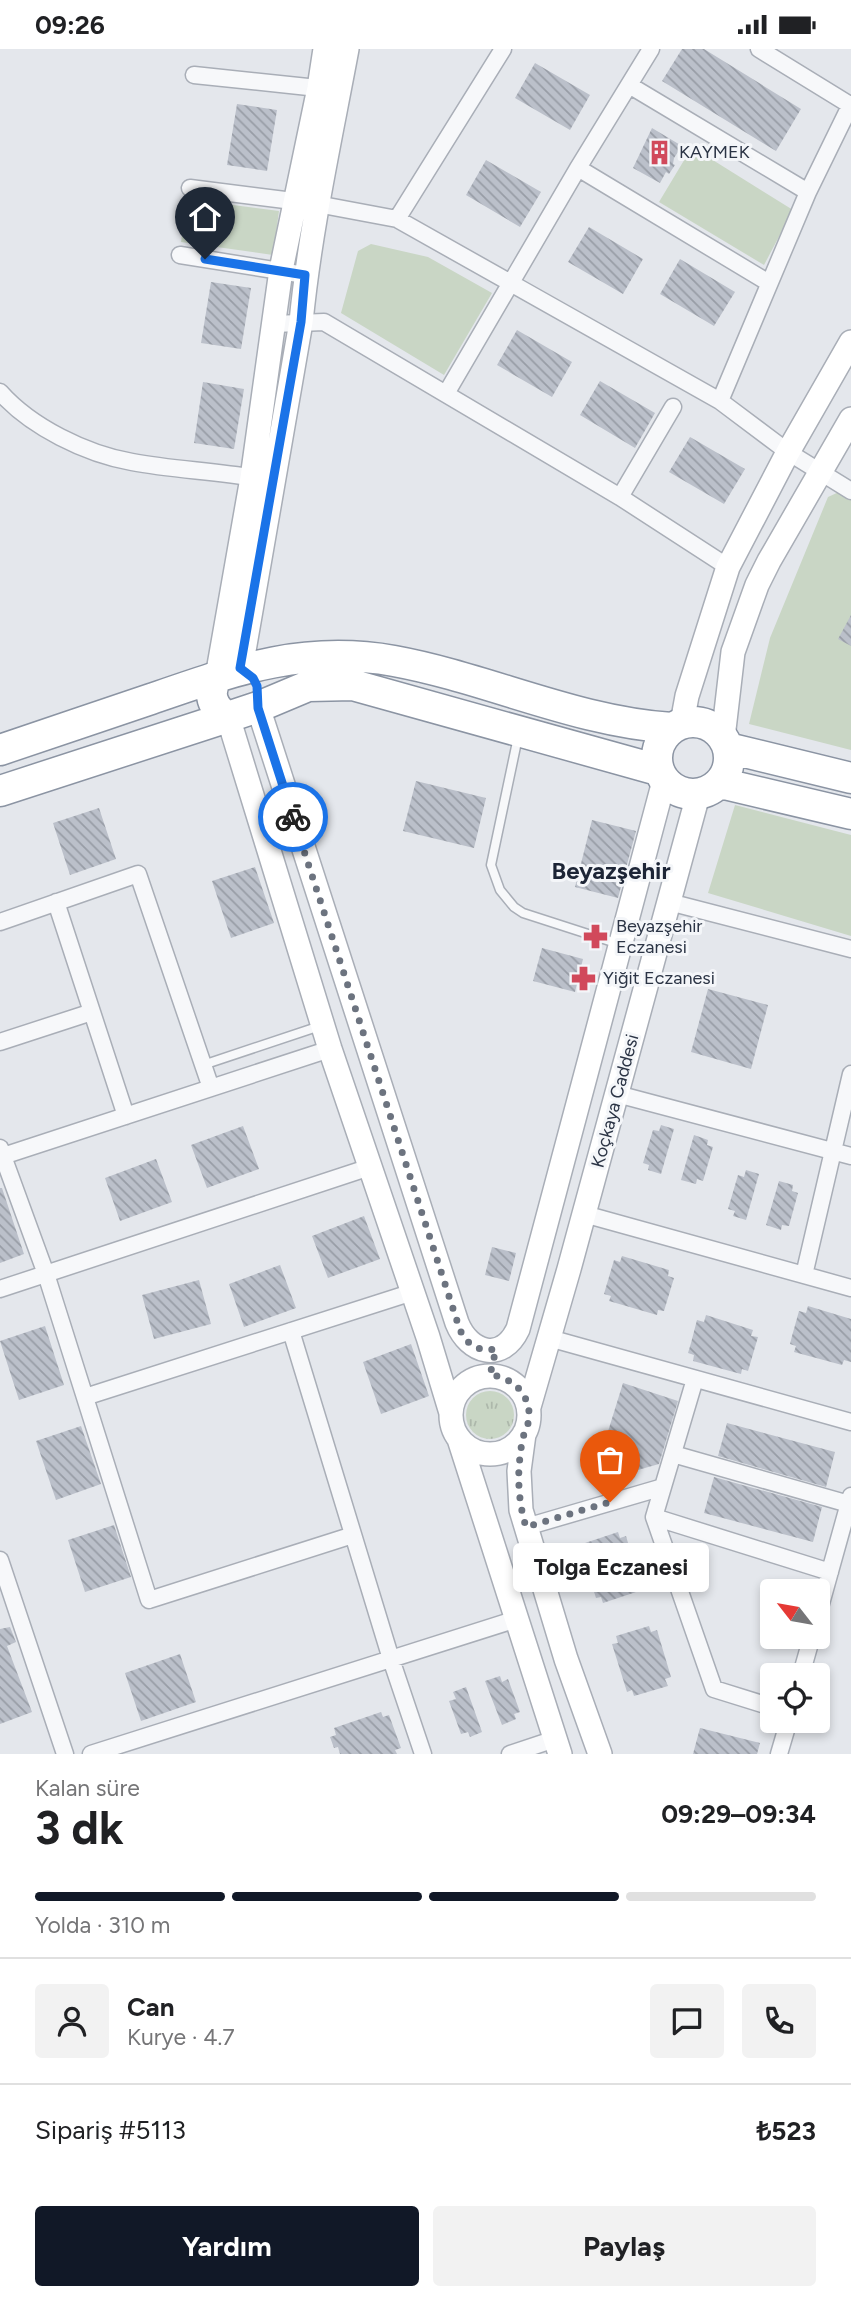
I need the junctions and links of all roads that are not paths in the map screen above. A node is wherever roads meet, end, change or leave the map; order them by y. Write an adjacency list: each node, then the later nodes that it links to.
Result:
1 (325, 49): 8 (main road)
2 (347, 49): 8 (main road)
3 (503, 49): 14 (street)
4 (651, 49): 7 (street)
5 (759, 49): 9 (street)
6 (194, 75): 8 (street)
7 (629, 85): 10 (street); 12 (street)
8 (329, 89): 13 (main road)
9 (851, 104): 12 (street)
10 (578, 168): 18 (street); 19 (street)
11 (190, 188): 13 (street)
12 (808, 192): 19 (street)
13 (307, 202): 14 (street); 16 (main road); 17 (main road)
14 (397, 219): 18 (street)
15 (180, 255): 16 (street)
16 (281, 270): 17 (street); 21 (main road)
17 (305, 275): 20 (main road)
18 (511, 282): 24 (street); 25 (street)
19 (769, 283): 25 (street)
20 (301, 322): 21 (street); 24 (street); 30 (main road)
21 (274, 324): 30 (main road)
22 (851, 342): 28 (main road)
23 (0, 392): 30 (street)
24 (447, 393): 32 (street)
25 (720, 401): 28 (street)
26 (673, 408): 32 (street)
27 (851, 419): 29 (main road)
28 (788, 452): 29 (street); 33 (main road)
29 (819, 472): 31 (street); 34 (main road)
30 (263, 480): 35 (main road)
31 (851, 491)
32 (620, 497): 33 (street)
33 (728, 567): 34 (main road); 38 (main road)
34 (757, 585): 40 (main road)
35 (228, 672): 36 (highway); 37 (highway); 38 (highway); 41 (highway)
36 (258, 708): 37 (highway); 39 (highway); 73 (main road)
37 (228, 717): 45 (highway); 53 (main road)
38 (677, 726): 40 (highway); 42 (highway)
39 (519, 731): 42 (highway); 50 (lane)
40 (725, 743): 43 (highway); 44 (highway)
41 (0, 750)
42 (661, 776): 44 (highway); 50 (main road, Koçkaya Caddesi)
43 (851, 778)
44 (709, 789): 46 (highway); 48 (main road, Koçkaya Caddesi)
45 (0, 791)
46 (851, 814)
47 (56, 902): 49 (street); 52 (street); 56 (street)
48 (669, 902): 51 (street); 59 (main road, Koçkaya Caddesi)
49 (0, 922)
50 (621, 944): 73 (main road, Koçkaya Caddesi)
51 (851, 949)
52 (92, 1012): 54 (street); 60 (street)
53 (323, 1025): 55 (main road); 56 (lane)
54 (0, 1042)
55 (330, 1049): 58 (street); 64 (main road)
56 (203, 1065): 58 (street)
57 (851, 1074): 61 (street)
58 (211, 1088): 60 (street)
59 (617, 1094): 61 (street); 65 (main road, Koçkaya Caddesi)
60 (126, 1116): 62 (street)
61 (833, 1151): 63 (street); 67 (street)
62 (1, 1152): 66 (street)
63 (851, 1156)
64 (370, 1167): 66 (street); 70 (main road)
65 (584, 1214): 67 (street); 72 (main road, Koçkaya Caddesi)
66 (46, 1274): 69 (street); 76 (street)
67 (804, 1275): 68 (street)
68 (851, 1288)
69 (0, 1289)
70 (413, 1292): 71 (street); 78 (main road)
71 (292, 1331): 76 (street); 88 (street)
72 (549, 1338): 75 (street); 77 (main road, Koçkaya Caddesi)
73 (496, 1349): 74 (main road)
74 (490, 1375): 77 (main road); 78 (main road)
75 (695, 1378): 79 (street); 82 (street)
76 (85, 1397): 88 (street)
77 (529, 1407): 80 (main road)
78 (451, 1413): 81 (main road)
79 (851, 1422)
80 (524, 1434): 81 (main road); 86 (main road)
81 (459, 1439): 92 (main road)
82 (673, 1454): 83 (street); 84 (street)
83 (663, 1487): 85 (street); 86 (street)
84 (850, 1500): 87 (street)
85 (654, 1517): 90 (street); 94 (street)
86 (526, 1527): 101 (main road)
87 (846, 1531): 90 (street)
88 (353, 1535): 93 (street)
89 (0, 1560): 97 (street)
90 (830, 1572): 91 (street)
91 (828, 1579)
92 (517, 1619): 93 (street); 96 (main road)
93 (391, 1659): 98 (street); 99 (street)
94 (760, 1703)
95 (785, 1733): 102 (street)
96 (558, 1747): 100 (street)
97 (65, 1754)
98 (91, 1754)
99 (423, 1754)
100 (510, 1754)
101 (600, 1754)
102 (779, 1754)

